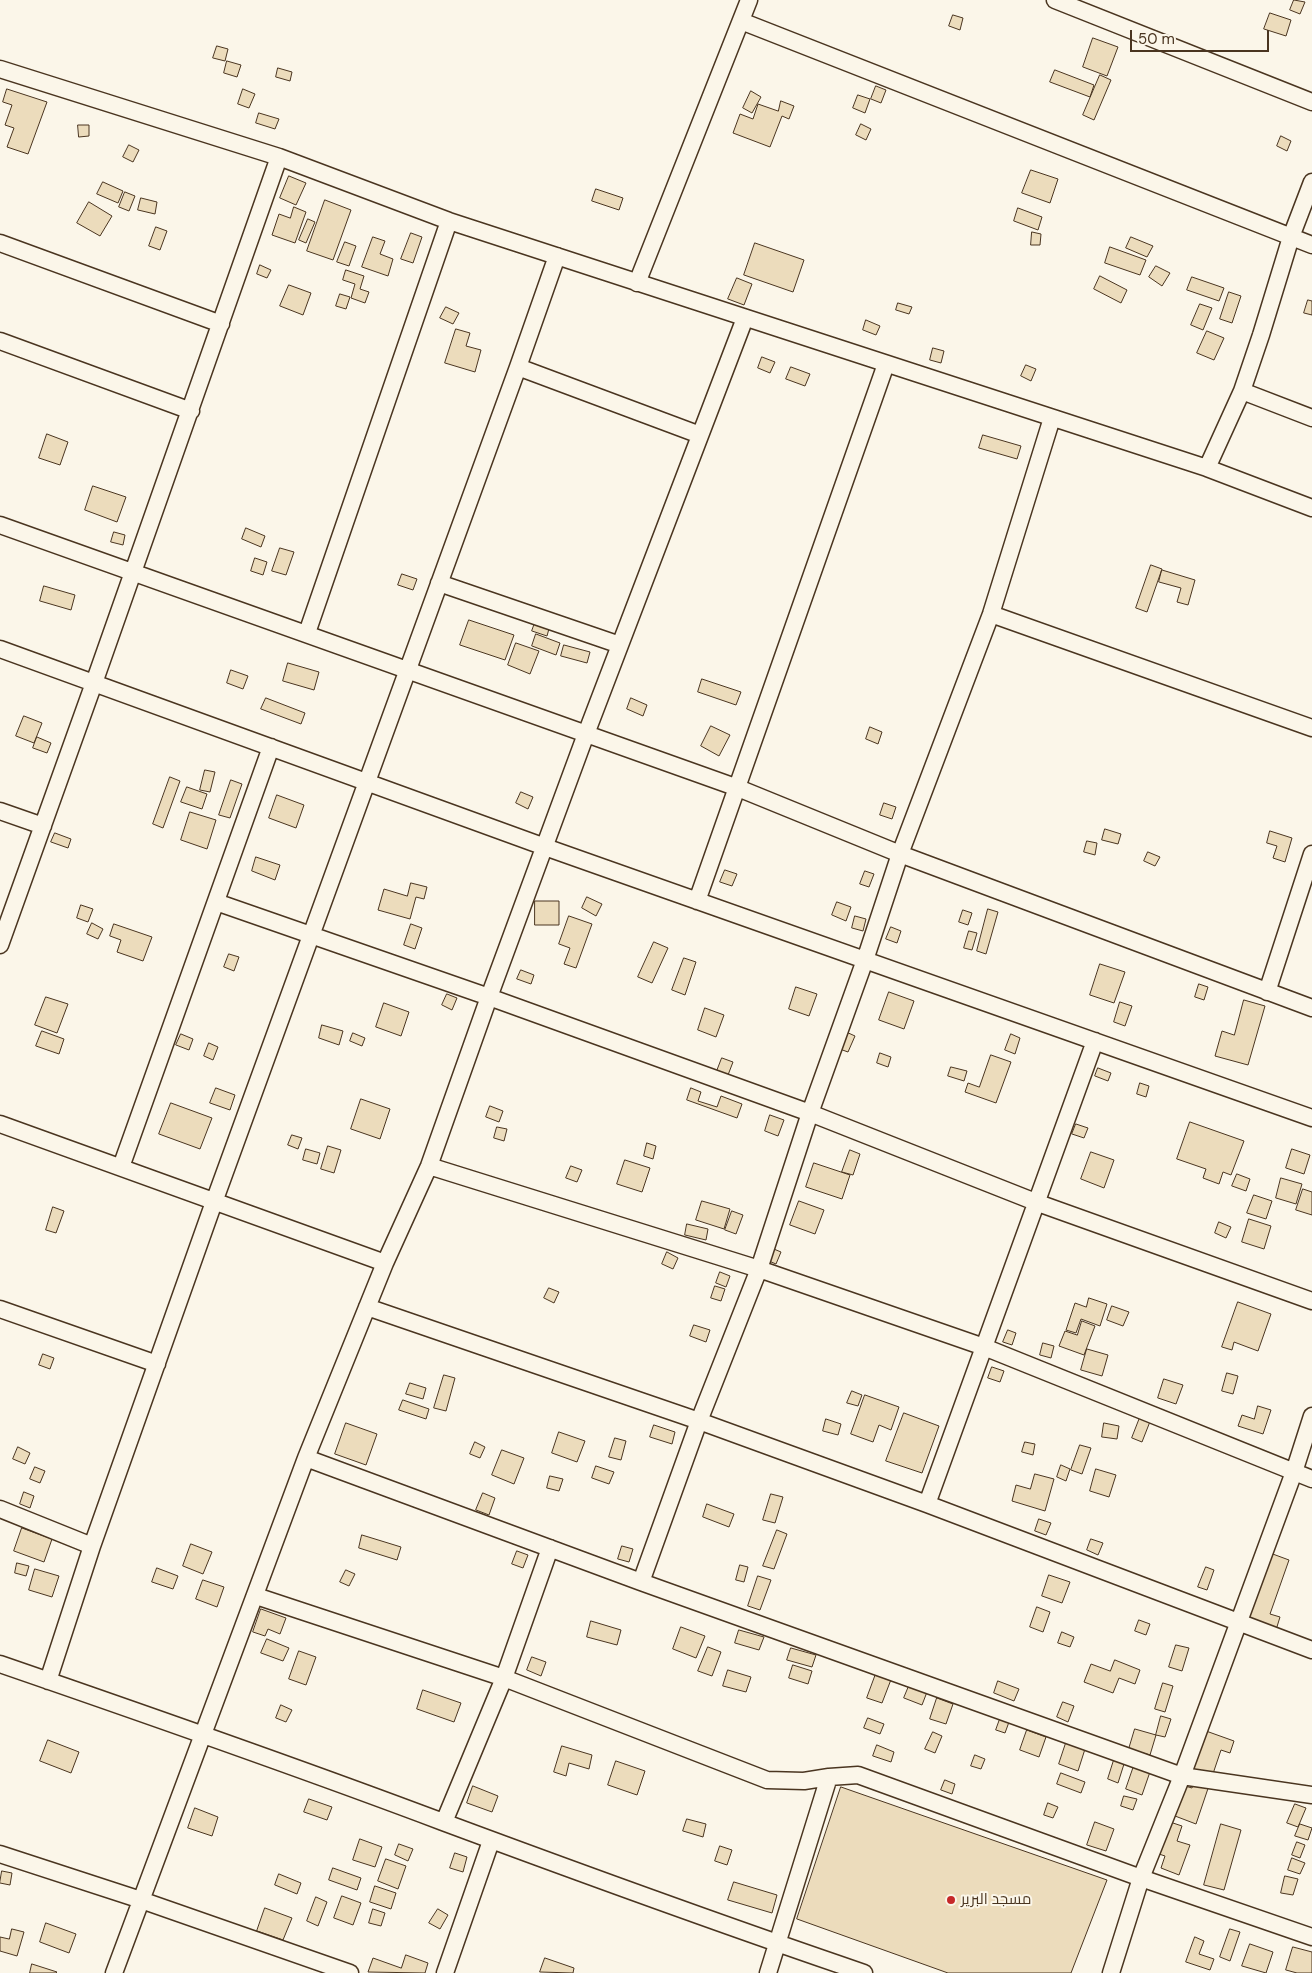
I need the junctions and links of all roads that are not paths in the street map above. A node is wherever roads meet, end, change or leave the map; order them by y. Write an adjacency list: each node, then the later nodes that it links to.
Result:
1 (749, 0): 3 (street)
2 (1055, 0): 5 (street)
3 (741, 21): 9 (street); 13 (street)
4 (0, 69): 6 (street)
5 (1312, 102)
6 (280, 157): 8 (street); 15 (street)
7 (1312, 182): 9 (street)
8 (450, 220): 12 (street); 30 (street)
9 (1290, 237): 11 (street); 19 (street)
10 (0, 242): 15 (street)
11 (1312, 245)
12 (557, 256): 13 (street); 18 (street)
13 (637, 282): 14 (street)
14 (745, 318): 17 (street); 23 (street)
15 (221, 324): 20 (street)
16 (0, 341): 20 (street)
17 (886, 364): 21 (street); 39 (street)
18 (518, 367): 23 (street); 28 (street)
19 (1242, 390): 22 (street); 24 (street)
20 (191, 411): 27 (street)
21 (1052, 418): 24 (street); 29 (street)
22 (1312, 418)
23 (700, 435): 31 (street)
24 (1207, 468): 25 (street)
25 (1312, 508)
26 (0, 525): 27 (street)
27 (134, 573): 30 (street); 34 (street)
28 (439, 583): 31 (street); 33 (street)
29 (991, 614): 35 (street); 43 (street)
30 (307, 633): 33 (street)
31 (620, 645): 36 (street)
32 (0, 649): 34 (street)
33 (407, 671): 36 (street); 38 (street)
34 (94, 683): 37 (street); 41 (street)
35 (1312, 728)
36 (586, 734): 39 (street); 42 (street)
37 (272, 747): 38 (street); 46 (street)
38 (367, 782): 42 (street); 47 (street)
39 (738, 788): 43 (street); 45 (street)
40 (0, 811): 41 (street)
41 (43, 826): 48 (street)
42 (545, 847): 45 (street); 51 (street)
43 (900, 854): 49 (street); 50 (street)
44 (1312, 854): 50 (street)
45 (697, 901): 49 (street)
46 (216, 902): 47 (street); 58 (street)
47 (311, 936): 51 (street); 59 (street)
48 (0, 945)
49 (864, 960): 53 (street); 54 (street)
50 (1267, 992): 52 (street)
51 (489, 997): 54 (street); 57 (street)
52 (1312, 1008)
53 (1095, 1041): 55 (street); 60 (street)
54 (810, 1113): 60 (street); 62 (street)
55 (1312, 1118)
56 (0, 1124): 58 (street)
57 (428, 1166): 61 (street); 62 (street)
58 (121, 1167): 59 (street)
59 (214, 1202): 61 (street); 67 (street)
60 (1038, 1203): 63 (street); 66 (street)
61 (385, 1263): 64 (street)
62 (760, 1269): 66 (street); 69 (street)
63 (1312, 1301)
64 (367, 1307): 69 (street); 70 (street)
65 (0, 1309): 67 (street)
66 (984, 1347): 71 (street); 73 (street)
67 (157, 1364): 75 (street)
68 (1312, 1416): 71 (street)
69 (699, 1421): 73 (street); 77 (street)
70 (306, 1458): 76 (street); 78 (street)
71 (1294, 1472): 72 (street); 79 (street)
72 (1312, 1479)
73 (927, 1504): 79 (street)
74 (0, 1509): 75 (street)
75 (92, 1546): 83 (street)
76 (550, 1548): 77 (street); 82 (street)
77 (641, 1582): 85 (street)
78 (256, 1596): 82 (street); 84 (street)
79 (1238, 1622): 80 (street); 85 (street)
80 (1312, 1650)
81 (0, 1664): 83 (street)
82 (504, 1678): 86 (street); 88 (street)
83 (48, 1681): 84 (street)
84 (203, 1735): 88 (street); 92 (street)
85 (1182, 1776): 87 (street); 91 (street)
86 (829, 1777): 91 (street); 94 (street)
87 (1312, 1796)
88 (444, 1822): 89 (street)
89 (491, 1841): 94 (street); 97 (street)
90 (0, 1854): 92 (street)
91 (1141, 1878): 93 (street); 100 (street)
92 (142, 1900): 95 (street); 96 (street)
93 (1312, 1937)
94 (777, 1944): 98 (street); 99 (street)
95 (114, 1973)
96 (350, 1973)
97 (445, 1973)
98 (768, 1973)
99 (864, 1973)
100 (1111, 1973)

